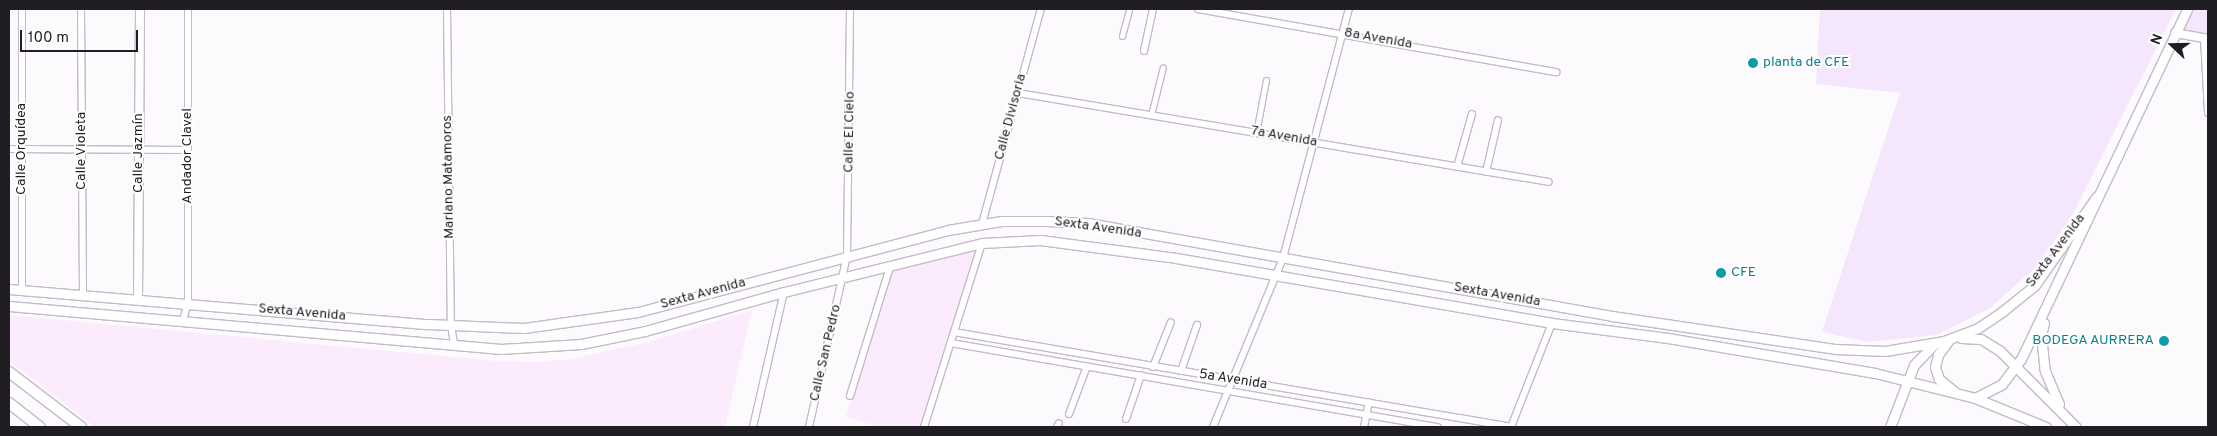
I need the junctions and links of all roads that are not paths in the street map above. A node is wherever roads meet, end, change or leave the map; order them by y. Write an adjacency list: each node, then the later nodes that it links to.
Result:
1 (22, 9): 30 (street, Calle Orquídea)
2 (81, 9): 31 (street, Calle Violeta)
3 (140, 9): 32 (street, Calle Jazmín)
4 (188, 9): 33 (street, Andador Clavel)
5 (447, 9): 56 (street, Mariano Matamoros)
6 (850, 9): 40 (street, Calle El Cielo)
7 (1041, 9): 22 (street, Calle Divisoria)
8 (1129, 9): 16 (street)
9 (1153, 9): 18 (street)
10 (1198, 9): 13 (street, 8a Avenida)
11 (1350, 9): 14 (street)
12 (2188, 9): 15 (main road)
13 (1220, 10): 14 (street, 8a Avenida)
14 (1343, 32): 20 (street, 8a Avenida); 28 (street)
15 (2176, 34): 17 (street); 37 (main road)
16 (1122, 36)
17 (2206, 38): 23 (street)
18 (1144, 51)
19 (1163, 67): 25 (street)
20 (1556, 72)
21 (1266, 80): 27 (street)
22 (1018, 93): 25 (street, 7a Avenida); 38 (street, Calle Divisoria)
23 (2208, 113)
24 (1472, 114): 34 (street)
25 (1151, 115): 27 (street, 7a Avenida)
26 (1498, 120): 35 (street)
27 (1256, 133): 28 (street, 7a Avenida)
28 (1314, 142): 34 (street, 7a Avenida); 41 (street)
29 (9, 149): 30 (street)
30 (22, 149): 31 (street); 46 (street, Calle Orquídea)
31 (82, 149): 32 (street); 48 (street, Calle Violeta)
32 (139, 150): 33 (street); 49 (street, Calle Jazmín)
33 (188, 150): 50 (street, Andador Clavel)
34 (1457, 167): 35 (street, 7a Avenida)
35 (1486, 172): 36 (street, 7a Avenida)
36 (1549, 182)
37 (2097, 196): 52 (main road); 59 (main road, Sexta Avenida)
38 (982, 224): 40 (main road, Sexta Avenida); 41 (main road, Sexta Avenida)
39 (982, 243): 42 (main road, Sexta Avenida); 43 (main road, Sexta Avenida); 58 (street)
40 (847, 256): 44 (street, Calle El Cielo); 56 (main road, Sexta Avenida)
41 (1283, 258): 43 (street); 61 (main road, Sexta Avenida)
42 (890, 266): 44 (main road, Sexta Avenida); 77 (street)
43 (1275, 276): 55 (main road, Sexta Avenida); 74 (street)
44 (843, 278): 47 (main road, Sexta Avenida); 88 (street, Calle San Pedro)
45 (9, 289): 46 (main road, Sexta Avenida)
46 (22, 290): 48 (main road, Sexta Avenida)
47 (784, 292): 62 (main road, Sexta Avenida); 87 (street)
48 (83, 294): 49 (main road, Sexta Avenida)
49 (138, 298): 50 (main road, Sexta Avenida)
50 (188, 302): 53 (street, Andador Clavel); 56 (main road, Sexta Avenida)
51 (9, 306): 53 (main road, Sexta Avenida)
52 (2046, 310): 67 (main road); 81 (main road)
53 (184, 320): 62 (main road, Sexta Avenida)
54 (1171, 322): 69 (street)
55 (1552, 322): 73 (main road, Sexta Avenida); 93 (street)
56 (451, 325): 62 (street, Mariano Matamoros)
57 (1197, 325): 71 (street)
58 (954, 332): 60 (street); 63 (street, 5a Avenida)
59 (1944, 342): 61 (main road, Sexta Avenida); 67 (main road); 76 (main road)
60 (951, 343): 65 (street, 5a Avenida); 89 (street)
61 (1934, 344): 73 (main road)
62 (454, 345)
63 (1051, 349): 64 (street, 5a Avenida); 65 (street)
64 (1098, 357): 68 (street); 69 (street, 5a Avenida)
65 (1049, 360): 66 (street, 5a Avenida)
66 (1087, 366): 68 (street, 5a Avenida); 82 (street)
67 (2016, 366): 78 (main road); 81 (main road)
68 (1096, 367): 72 (street, 5a Avenida)
69 (1153, 367): 71 (street, 5a Avenida)
70 (9, 372): 86 (main road)
71 (1181, 372): 74 (street, 5a Avenida)
72 (1141, 375): 75 (street, 5a Avenida); 84 (street)
73 (1907, 379): 76 (main road, Sexta Avenida); 94 (main road)
74 (1232, 380): 75 (street); 79 (street, 5a Avenida)
75 (1228, 390): 83 (street, 5a Avenida); 90 (street)
76 (1958, 394): 78 (main road, Sexta Avenida)
77 (850, 396)
78 (1975, 398): 95 (main road, Sexta Avenida)
79 (1369, 402): 83 (street); 93 (street, 5a Avenida)
80 (9, 403): 85 (main road)
81 (2061, 409): 96 (main road)
82 (1069, 414)
83 (1366, 414): 91 (street); 92 (street, 5a Avenida)
84 (1126, 419)
85 (40, 427)
86 (81, 427)
87 (753, 427)
88 (808, 427)
89 (924, 427)
90 (1213, 427)
91 (1364, 427)
92 (1438, 427)
93 (1512, 427)
94 (1890, 427)
95 (2046, 427)
96 (2076, 427)

